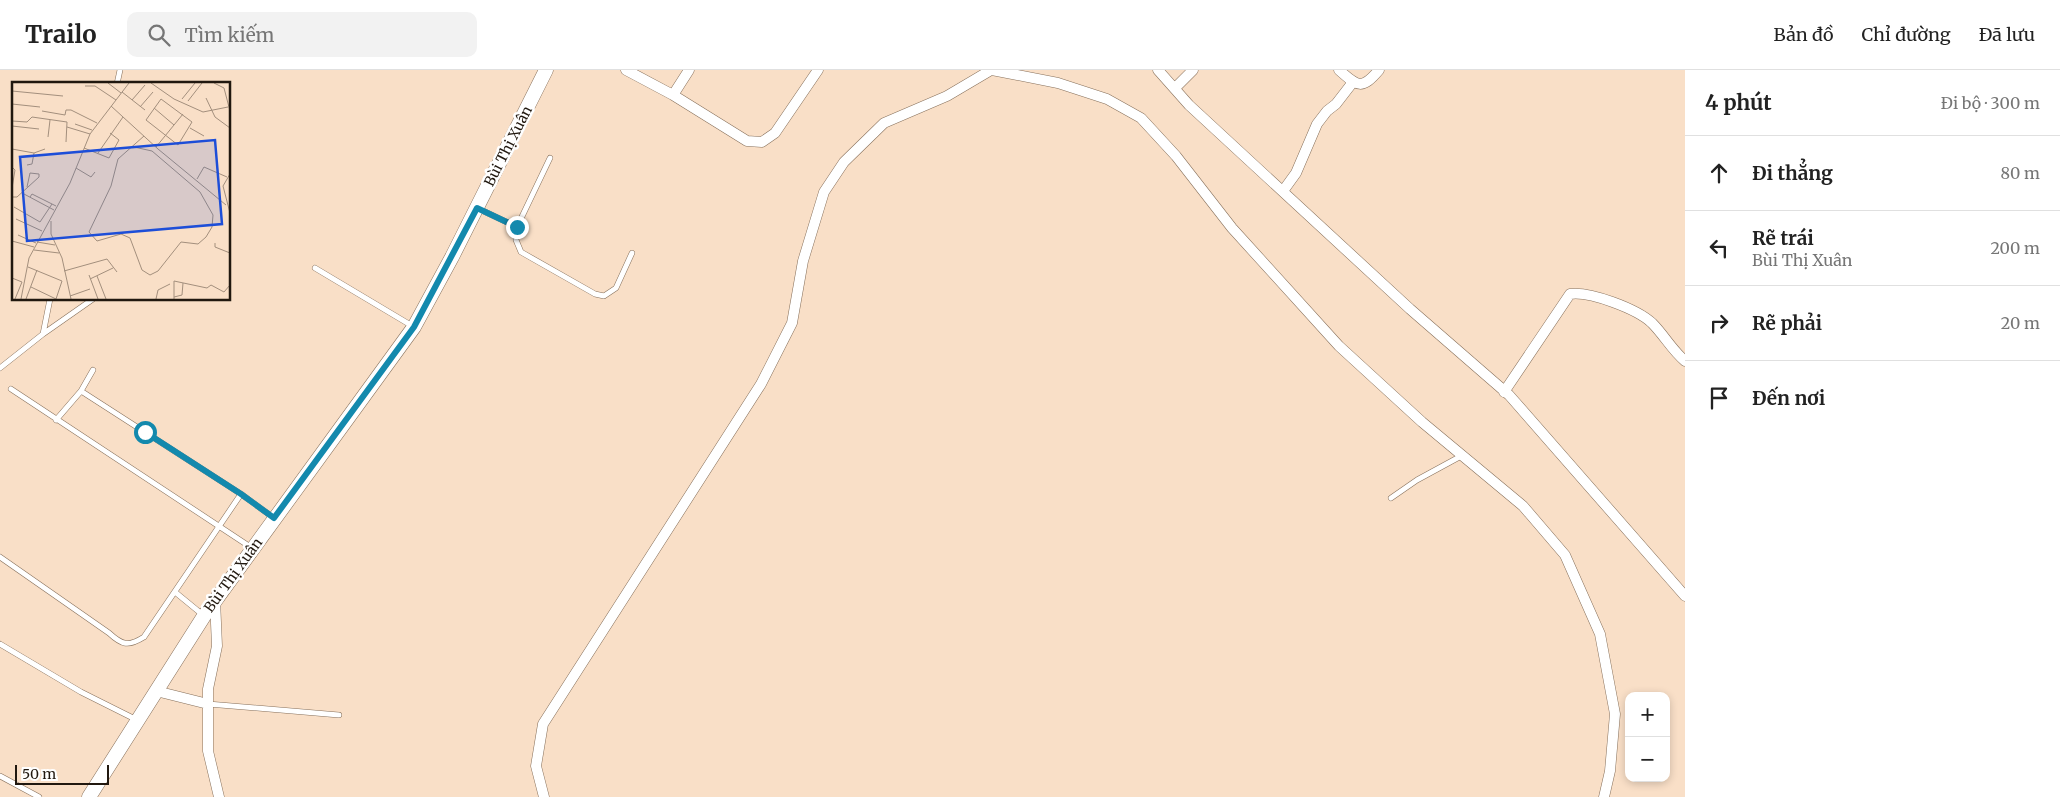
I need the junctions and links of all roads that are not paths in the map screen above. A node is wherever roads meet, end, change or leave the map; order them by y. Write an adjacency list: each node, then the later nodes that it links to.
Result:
1 (546, 70): 15 (main road, Bùi Thị Xuân)
2 (626, 70): 12 (street)
3 (689, 70): 12 (street)
4 (818, 70): 12 (street)
5 (991, 70): 30 (street); 50 (street)
6 (1158, 70): 11 (street)
7 (1192, 70): 11 (street)
8 (1339, 70): 10 (street)
9 (1379, 70): 10 (street)
10 (1353, 82): 14 (street)
11 (1175, 88): 14 (street)
12 (673, 95)
13 (550, 158): 16 (lane)
14 (1282, 191): 28 (street)
15 (477, 208): 16 (lane); 21 (main road, Bùi Thị Xuân)
16 (517, 227): 17 (lane)
17 (632, 253)
18 (315, 268): 21 (lane)
19 (50, 300): 22 (lane)
20 (92, 300): 22 (lane)
21 (414, 327): 33 (main road, Bùi Thị Xuân)
22 (43, 334): 24 (lane)
23 (1685, 361): 28 (street)
24 (0, 368)
25 (93, 370): 27 (lane)
26 (11, 389): 29 (lane)
27 (81, 391): 29 (lane); 31 (lane)
28 (1504, 392): 38 (street)
29 (56, 420): 34 (lane)
30 (1463, 455): 32 (lane); 51 (street)
31 (241, 494): 33 (lane); 34 (lane)
32 (1391, 498)
33 (274, 518): 35 (main road, Bùi Thị Xuân)
34 (219, 526): 35 (lane); 37 (lane)
35 (252, 548): 39 (main road, Bùi Thị Xuân)
36 (0, 557): 37 (lane)
37 (175, 592): 40 (lane)
38 (1685, 596)
39 (215, 600): 40 (main road, Bùi Thị Xuân); 43 (street)
40 (204, 616): 42 (main road, Bùi Thị Xuân)
41 (0, 644): 45 (lane)
42 (156, 690): 43 (street); 45 (main road, Bùi Thị Xuân)
43 (208, 704): 44 (lane); 49 (street)
44 (340, 715)
45 (137, 720): 48 (main road, Bùi Thị Xuân)
46 (0, 776): 47 (lane)
47 (39, 797)
48 (88, 797)
49 (219, 797)
50 (544, 797)
51 (1604, 797)

